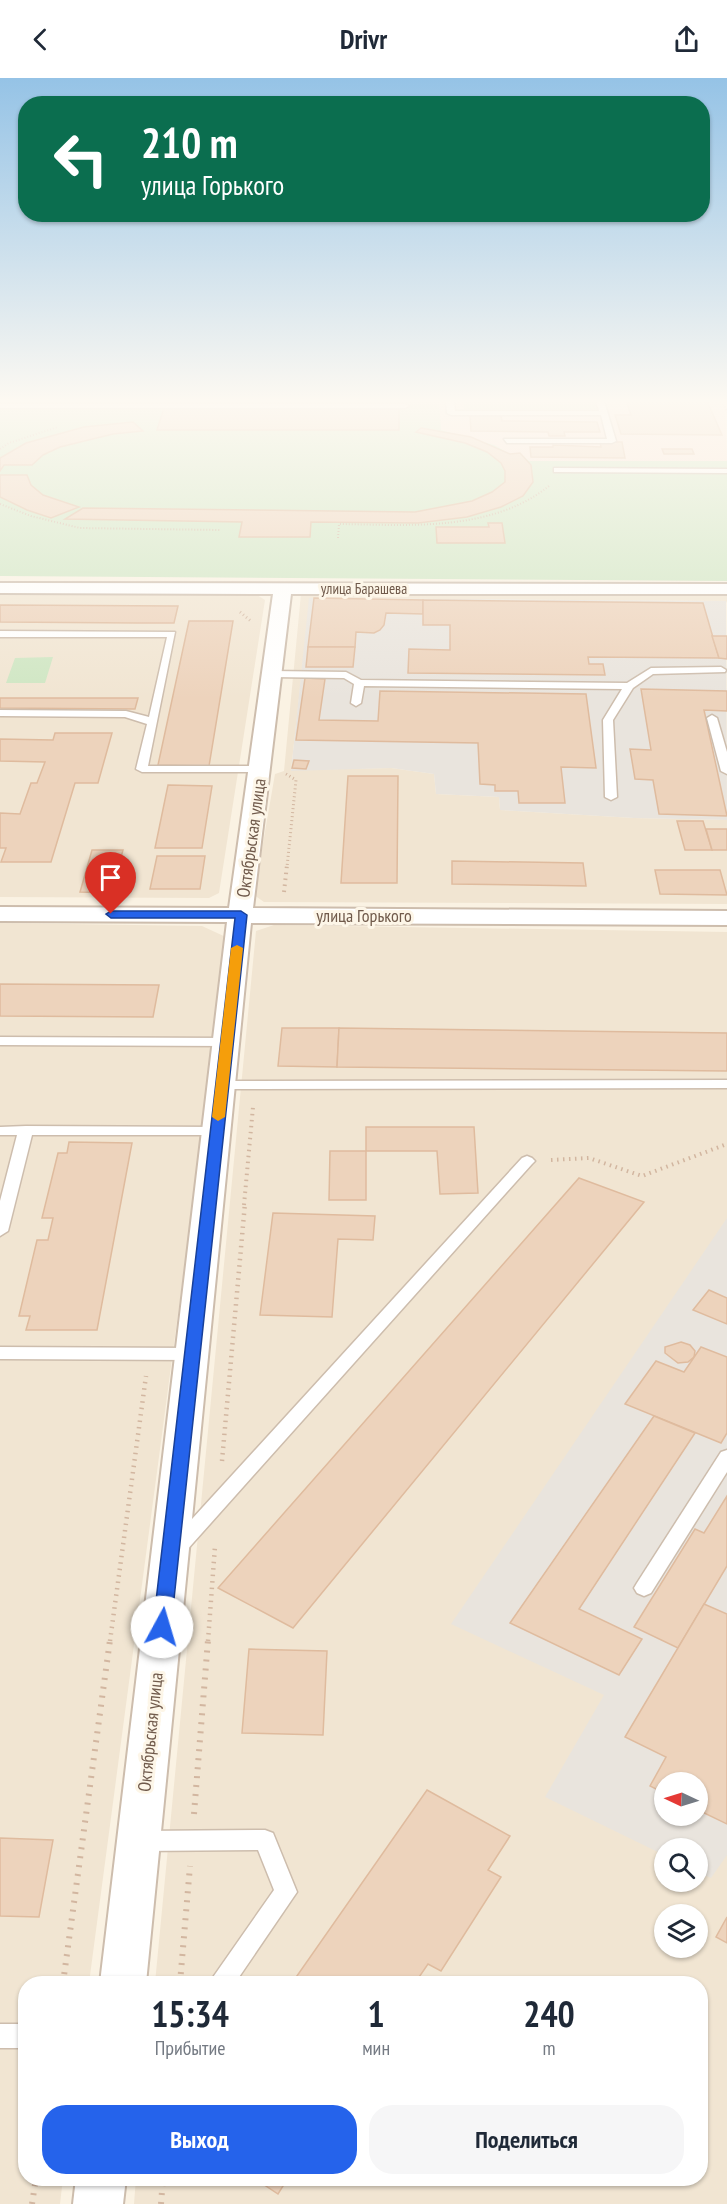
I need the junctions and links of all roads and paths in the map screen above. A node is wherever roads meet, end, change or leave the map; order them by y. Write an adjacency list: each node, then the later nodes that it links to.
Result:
1 (532, 500): 4 (path)
2 (0, 504): 3 (path)
3 (220, 530)
4 (338, 538)
5 (0, 588): 6 (street, улица Барашева)
6 (283, 588): 7 (street, улица Барашева); 12 (street, Октябрьская улица)
7 (727, 589)
8 (242, 612): 9 (path)
9 (250, 632)
10 (0, 634): 18 (lane)
11 (721, 670): 14 (lane)
12 (272, 674): 13 (lane); 19 (street, Октябрьская улица)
13 (359, 683): 14 (lane); 15 (lane)
14 (629, 686): 21 (lane)
15 (356, 703)
16 (0, 713): 18 (lane)
17 (712, 718): 20 (lane)
18 (153, 722): 19 (lane)
19 (260, 769): 23 (street, Октябрьская улица)
20 (727, 771)
21 (611, 797)
22 (0, 914): 23 (street, улица Горького)
23 (241, 915): 24 (street, улица Горького); 26 (street, Октябрьская улица)
24 (727, 918)
25 (0, 1041): 26 (lane)
26 (226, 1042): 28 (street, Октябрьская улица)
27 (727, 1084): 29 (lane)
28 (222, 1085): 29 (lane); 32 (street, Октябрьская улица)
29 (255, 1085): 40 (path)
30 (26, 1130): 31 (lane); 32 (lane); 35 (lane)
31 (0, 1131)
32 (217, 1131): 38 (street, Октябрьская улица)
33 (727, 1144): 34 (path)
34 (527, 1161): 40 (lane)
35 (0, 1231)
36 (0, 1353): 37 (lane)
37 (148, 1354): 38 (lane); 45 (path)
38 (192, 1354): 41 (street, Октябрьская улица)
39 (727, 1457): 42 (lane)
40 (218, 1502): 41 (lane); 43 (path)
41 (170, 1556): 44 (street, Октябрьская улица)
42 (644, 1588)
43 (192, 1840): 44 (lane); 47 (path); 48 (lane)
44 (138, 1841): 46 (street, Октябрьская улица)
45 (64, 1976)
46 (124, 1976)
47 (181, 1976)
48 (226, 1976)
49 (0, 2036): 50 (lane)
50 (18, 2036)
51 (35, 2186): 54 (path)
52 (99, 2186): 55 (street)
53 (162, 2186): 56 (path)
54 (32, 2204)
55 (98, 2204)
56 (161, 2204)

